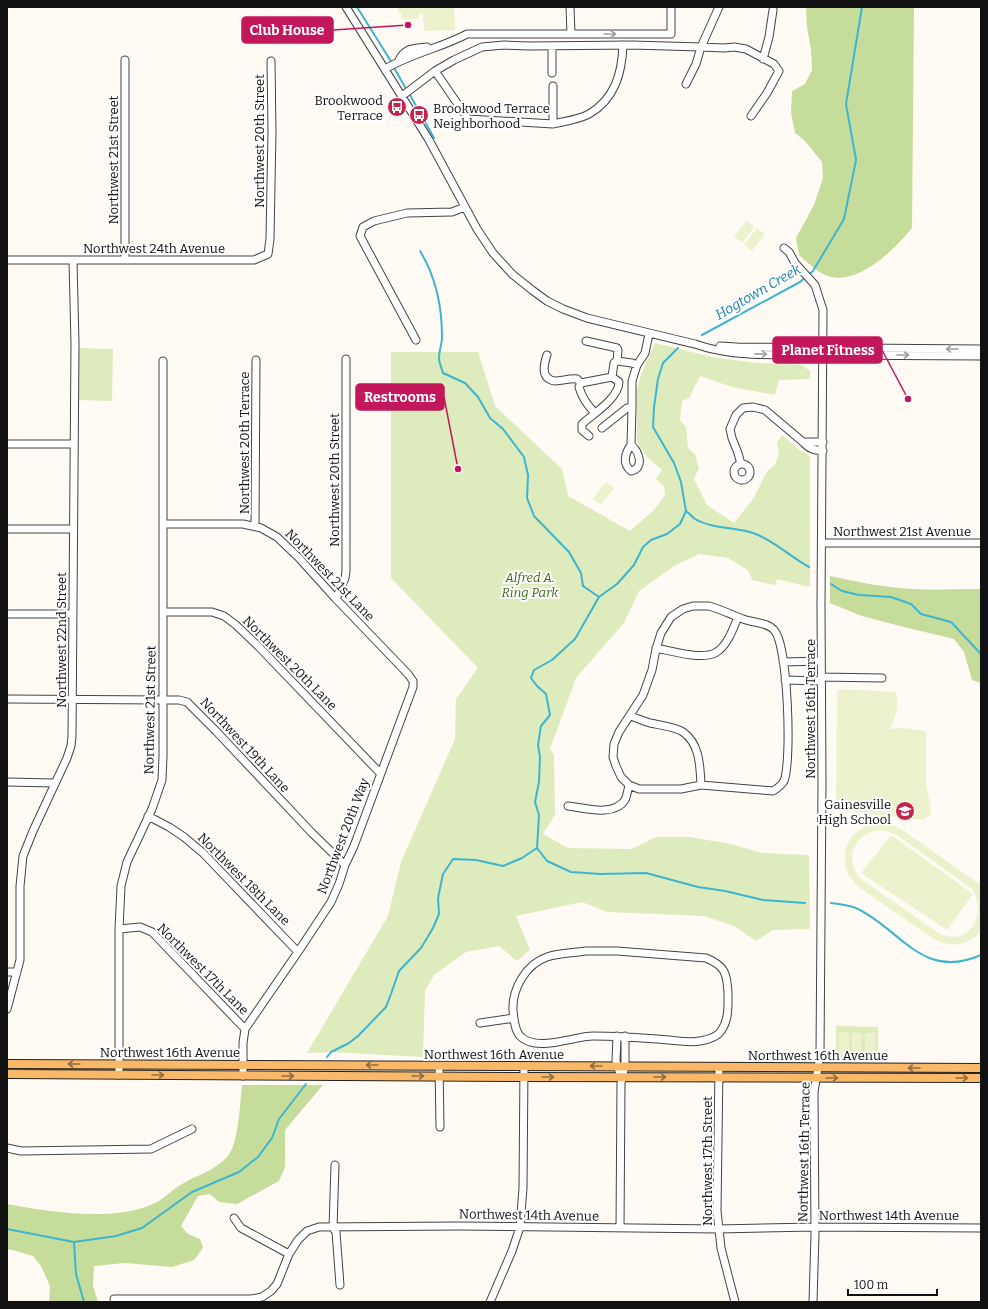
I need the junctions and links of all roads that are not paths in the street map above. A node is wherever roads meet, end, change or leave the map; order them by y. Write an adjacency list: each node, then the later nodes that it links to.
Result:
1 (346, 7): 13 (street)
2 (570, 7): 6 (street)
3 (671, 7): 6 (street, one-way to 3)
4 (718, 7): 9 (street)
5 (773, 10): 10 (street)
6 (571, 34): 13 (street)
7 (623, 45): 8 (street); 9 (street); 20 (street)
8 (552, 46): 14 (street); 15 (street)
9 (701, 47): 10 (street); 16 (street)
10 (763, 58): 19 (street)
11 (125, 60): 26 (street, Northwest 21st Street)
12 (271, 61): 22 (street, Northwest 20th Street)
13 (385, 69): 18 (street)
14 (436, 71): 18 (street); 20 (street)
15 (552, 73)
16 (686, 84)
17 (553, 86): 20 (street)
18 (402, 96): 21 (street)
19 (751, 116)
20 (553, 124)
21 (465, 207): 27 (street); 28 (street)
22 (270, 221): 26 (street, Northwest 24th Avenue)
23 (784, 248): 31 (street, Northwest 16th Terrace)
24 (7, 260): 25 (street, Northwest 24th Avenue)
25 (73, 260): 26 (street, Northwest 24th Avenue); 50 (street, Northwest 22nd Street)
26 (125, 260)
27 (649, 334): 31 (street); 38 (street)
28 (416, 340)
29 (586, 341): 37 (street)
30 (981, 349): 31 (street, one-way to 31)
31 (822, 351): 33 (street, one-way to 33); 48 (street, Northwest 16th Terrace)
32 (547, 355): 40 (street)
33 (981, 356)
34 (346, 359): 60 (street, Northwest 20th Street)
35 (256, 360): 55 (street, Northwest 20th Terrace)
36 (163, 361): 54 (street, Northwest 21st Street)
37 (617, 361): 38 (street); 39 (street)
38 (637, 365): 42 (street)
39 (612, 377): 40 (street); 41 (street)
40 (581, 383): 44 (street)
41 (619, 388): 42 (street); 44 (street)
42 (631, 391): 43 (street)
43 (632, 408): 45 (street); 51 (street)
44 (595, 413): 46 (street)
45 (602, 428)
46 (589, 436)
47 (804, 442): 48 (street); 52 (street); 53 (street)
48 (822, 442): 52 (street, Northwest 16th Terrace)
49 (7, 444): 50 (street)
50 (74, 444): 57 (street, Northwest 22nd Street)
51 (631, 445)
52 (823, 450): 58 (street, Northwest 16th Terrace)
53 (741, 464)
54 (163, 524): 55 (street, Northwest 21st Lane); 61 (street, Northwest 21st Street)
55 (255, 526): 60 (street, Northwest 21st Lane)
56 (7, 529): 57 (street)
57 (73, 529): 63 (street, Northwest 22nd Street)
58 (822, 543): 59 (street, Northwest 21st Avenue); 66 (street, Northwest 16th Terrace)
59 (981, 543)
60 (336, 599): 71 (street, Northwest 21st Lane)
61 (162, 612): 74 (street, Northwest 21st Street); 76 (street, Northwest 20th Lane)
62 (7, 614): 63 (street)
63 (73, 614): 73 (street, Northwest 22nd Street)
64 (738, 617): 65 (street); 65 (street); 67 (street)
65 (656, 648): 75 (street)
66 (821, 661): 67 (street); 69 (street, Northwest 16th Terrace)
67 (783, 662): 70 (street)
68 (882, 678): 69 (street)
69 (821, 679): 70 (street); 102 (street, Northwest 16th Terrace)
70 (785, 680): 80 (street)
71 (413, 681): 76 (street, Northwest 20th Way)
72 (7, 699): 73 (street, Northwest 19th Lane)
73 (73, 699): 74 (street, Northwest 19th Lane); 78 (street, Northwest 22nd Street)
74 (163, 700): 82 (street, Northwest 21st Street); 83 (street, Northwest 19th Lane)
75 (630, 716): 79 (street); 80 (street)
76 (380, 773): 83 (street, Northwest 20th Way)
77 (7, 782): 78 (street)
78 (54, 783): 87 (street, Northwest 22nd Street)
79 (629, 785): 80 (street); 81 (street)
80 (701, 785)
81 (568, 806)
82 (148, 816): 84 (street, Northwest 21st Street); 85 (street, Northwest 18th Lane)
83 (345, 865): 85 (street, Northwest 20th Way)
84 (119, 929): 91 (street, Northwest 17th Lane); 95 (street, Northwest 21st Street)
85 (298, 952): 91 (street, Northwest 20th Way)
86 (7, 972): 87 (street)
87 (17, 972): 88 (street, Northwest 22nd Street)
88 (7, 1009)
89 (514, 1018): 90 (street); 92 (street); 93 (street)
90 (480, 1023)
91 (245, 1029): 96 (street, Northwest 20th Way)
92 (616, 1036): 93 (street); 100 (street)
93 (625, 1036): 100 (street)
94 (7, 1064): 95 (main road, Northwest 16th Avenue, one-way to 94)
95 (119, 1064): 96 (main road, Northwest 16th Avenue); 106 (street, Northwest 21st Street)
96 (243, 1065): 97 (main road, Northwest 16th Avenue); 107 (street, Northwest 20th Way)
97 (340, 1065): 98 (main road, Northwest 16th Avenue, one-way to 97); 108 (main road)
98 (440, 1066): 99 (main road, Northwest 16th Avenue); 109 (street)
99 (524, 1066): 100 (main road, Northwest 16th Avenue, one-way to 99); 110 (street)
100 (621, 1066): 101 (main road, Northwest 16th Avenue); 111 (street)
101 (719, 1067): 102 (main road, Northwest 16th Avenue); 112 (street, Northwest 17th Street)
102 (818, 1067): 103 (main road, Northwest 16th Avenue, one-way to 102); 113 (street, Northwest 16th Terrace)
103 (931, 1068): 104 (main road, Northwest 16th Avenue); 114 (main road)
104 (981, 1068)
105 (7, 1074): 106 (main road, Northwest 16th Avenue)
106 (119, 1075): 107 (main road, Northwest 16th Avenue, one-way to 107)
107 (243, 1076): 108 (main road, Northwest 16th Avenue, one-way to 108)
108 (340, 1076): 109 (main road, Northwest 16th Avenue, one-way to 109)
109 (439, 1076): 110 (main road, Northwest 16th Avenue); 116 (street)
110 (524, 1077): 111 (main road, Northwest 16th Avenue, one-way to 111); 121 (street)
111 (621, 1077): 112 (main road, Northwest 16th Avenue, one-way to 112); 124 (street)
112 (719, 1077): 113 (main road, Northwest 16th Avenue); 126 (street, Northwest 17th Street)
113 (817, 1078): 114 (main road, Northwest 16th Avenue, one-way to 114); 122 (street, Northwest 16th Terrace)
114 (930, 1078): 115 (main road, Northwest 16th Avenue, one-way to 115)
115 (981, 1078)
116 (440, 1126)
117 (192, 1129): 118 (street)
118 (7, 1148)
119 (335, 1165): 123 (street)
120 (234, 1218): 127 (street)
121 (520, 1227): 123 (street, Northwest 14th Avenue); 124 (street, Northwest 14th Avenue); 131 (street)
122 (814, 1227): 125 (street, Northwest 14th Avenue); 126 (street, Northwest 14th Avenue); 133 (street, Northwest 16th Terrace)
123 (333, 1228): 127 (street, Northwest 14th Avenue); 128 (street)
124 (620, 1228): 126 (street, Northwest 14th Avenue)
125 (981, 1228)
126 (718, 1229): 132 (street, Northwest 17th Street)
127 (289, 1254): 130 (street, Northwest 14th Avenue)
128 (340, 1285)
129 (114, 1299): 130 (street, Northwest 14th Avenue)
130 (197, 1300)
131 (490, 1302)
132 (735, 1302)
133 (813, 1302)

